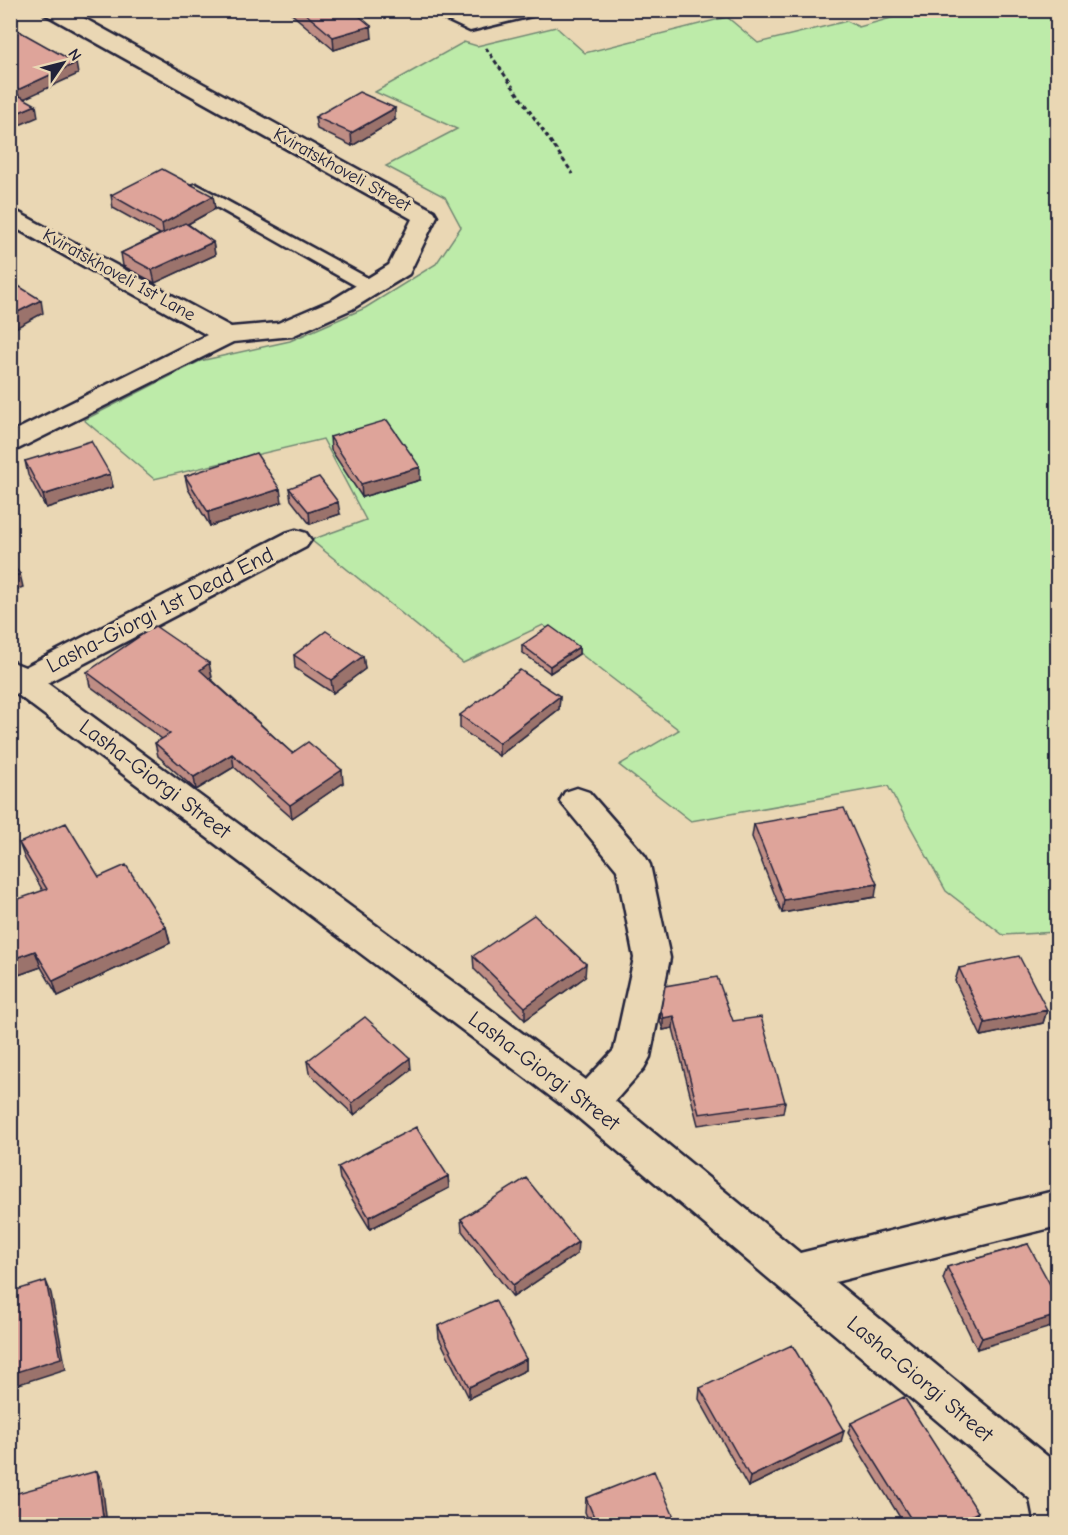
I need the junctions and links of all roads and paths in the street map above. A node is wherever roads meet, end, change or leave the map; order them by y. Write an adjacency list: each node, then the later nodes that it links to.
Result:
1 (52, 10): 8 (street, Kviratskhoveli Street)
2 (441, 10): 4 (street)
3 (533, 10): 4 (street)
4 (470, 25): 5 (path)
5 (573, 174)
6 (196, 189): 8 (lane)
7 (10, 214): 9 (street, Kviratskhoveli 1st Lane)
8 (371, 287): 9 (street, Kviratskhoveli Street)
9 (227, 335): 10 (street, Kviratskhoveli Street)
10 (10, 444)
11 (296, 540): 12 (street, Lasha-Giorgi 1st Dead End)
12 (17, 676): 14 (street, Lasha-Giorgi Street)
13 (578, 801): 14 (street)
14 (589, 1103): 16 (street, Lasha-Giorgi Street)
15 (1058, 1208): 16 (street)
16 (796, 1273): 17 (street, Lasha-Giorgi Street)
17 (1055, 1503)

